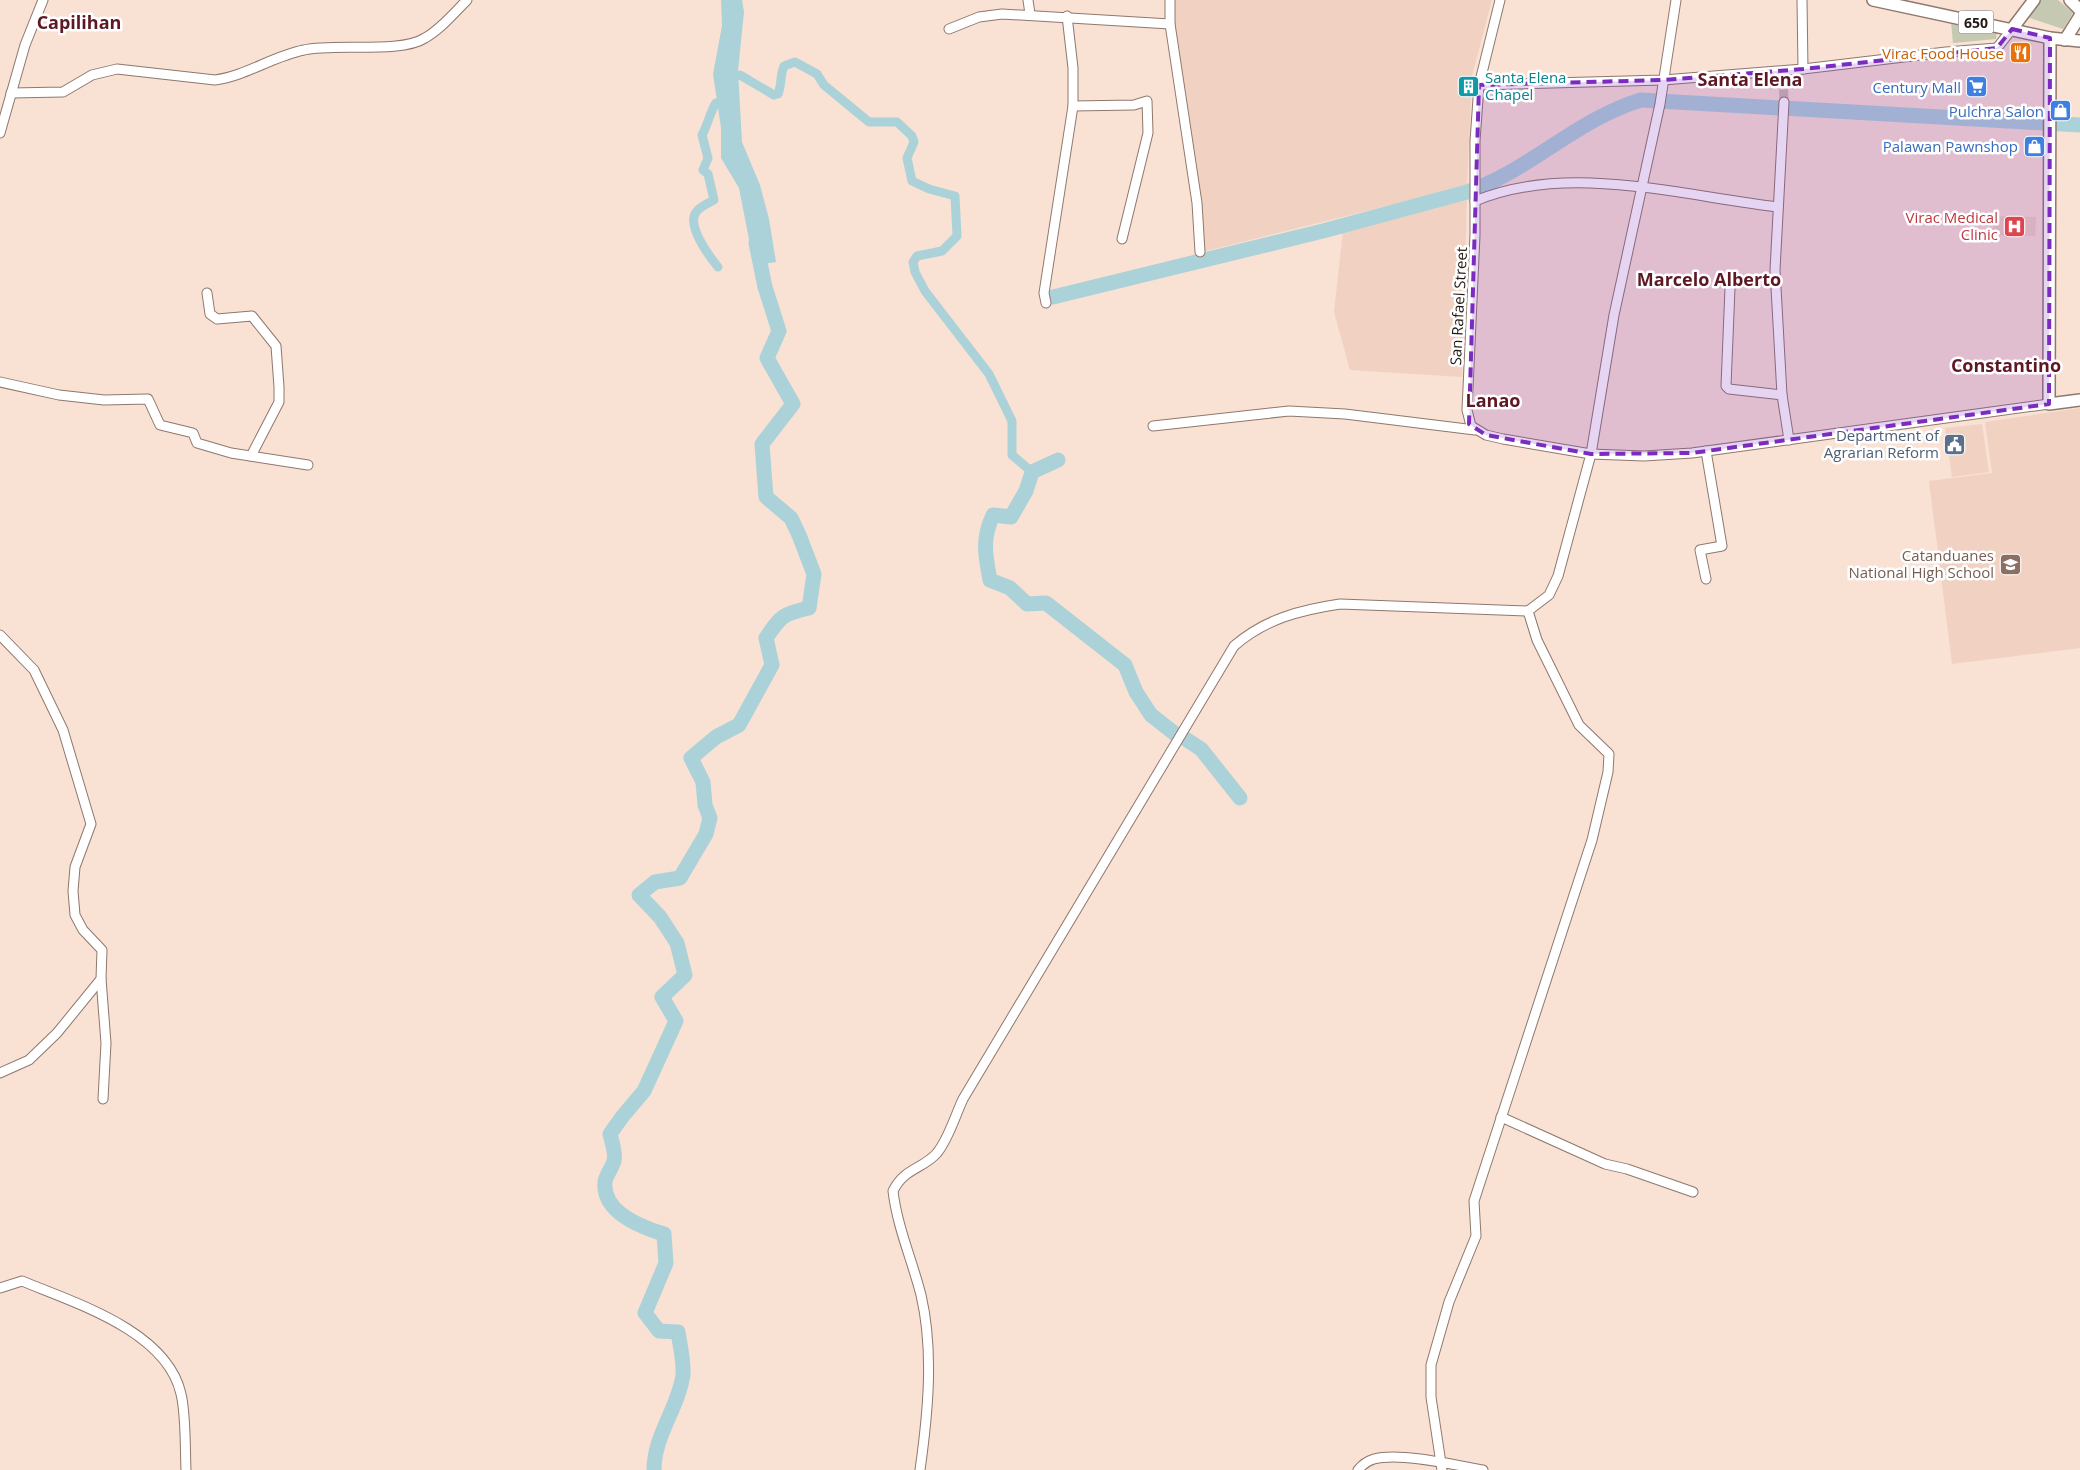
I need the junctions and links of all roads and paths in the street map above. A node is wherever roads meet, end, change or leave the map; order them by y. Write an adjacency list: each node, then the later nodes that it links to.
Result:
1 (43, 0): 24 (street)
2 (467, 0): 24 (street)
3 (1028, 0): 12 (street)
4 (1170, 0): 15 (street)
5 (1500, 0): 23 (street, San Rafael Street)
6 (1676, 0): 22 (street)
7 (1802, 0): 21 (street)
8 (1873, 0): 17 (main road, 650)
9 (2034, 0): 17 (main road)
10 (2070, 0): 11 (main road)
11 (2080, 10)
12 (1030, 14): 13 (street); 16 (street)
13 (1067, 16): 15 (street); 25 (street)
14 (2080, 16): 19 (main road)
15 (1170, 24): 32 (street)
16 (949, 29)
17 (2012, 29): 18 (main road, 650); 21 (street)
18 (2050, 38): 19 (main road, 650); 39 (main road)
19 (2065, 40): 20 (main road, 650)
20 (2080, 41)
21 (1803, 69): 22 (street)
22 (1663, 80): 23 (street); 28 (street)
23 (1479, 85): 29 (street, San Rafael Street)
24 (11, 93): 27 (street)
25 (1074, 106): 31 (street); 35 (street)
26 (1784, 106): 30 (street)
27 (0, 133)
28 (1643, 188): 29 (street); 30 (street); 44 (street)
29 (1475, 198): 41 (street, San Rafael Street)
30 (1778, 207): 37 (street)
31 (1122, 239)
32 (1200, 252)
33 (1730, 288): 37 (street)
34 (207, 293): 45 (street)
35 (1046, 303)
36 (0, 382): 45 (street)
37 (1782, 395): 42 (street)
38 (2080, 400): 39 (main road)
39 (2049, 404): 42 (street)
40 (1153, 426): 41 (street)
41 (1475, 430): 44 (street)
42 (1789, 440): 43 (street)
43 (1706, 451): 44 (street); 47 (street)
44 (1591, 454): 48 (street)
45 (251, 456): 46 (street)
46 (308, 465)
47 (1706, 579)
48 (1528, 611): 53 (street); 58 (street)
49 (0, 635): 50 (street)
50 (101, 979): 51 (street); 52 (street)
51 (0, 1073)
52 (103, 1099)
53 (1501, 1117): 54 (street); 56 (street)
54 (1692, 1192)
55 (0, 1288): 57 (street)
56 (1442, 1466): 59 (street); 60 (street)
57 (186, 1470)
58 (920, 1470)
59 (1358, 1470)
60 (1483, 1470)

